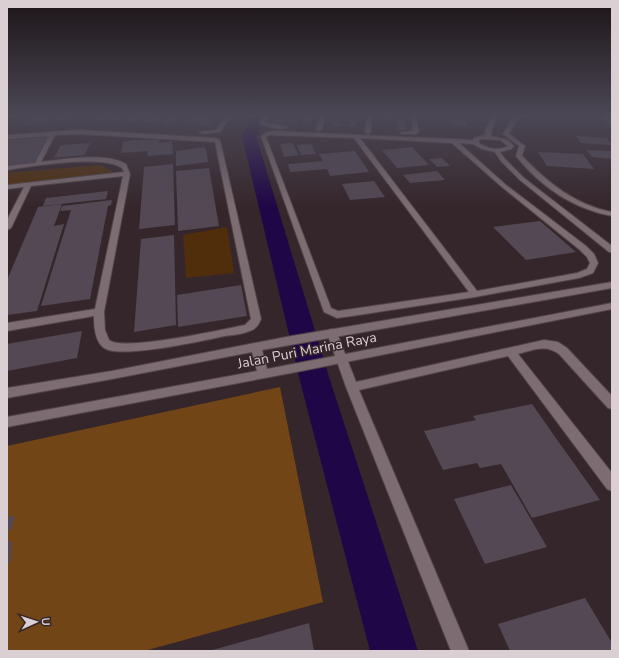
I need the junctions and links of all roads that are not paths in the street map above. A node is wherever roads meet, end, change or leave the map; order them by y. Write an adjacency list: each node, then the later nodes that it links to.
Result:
1 (46, 146): 10 (street)
2 (219, 146): 21 (street)
3 (266, 146): 19 (street)
4 (362, 146): 19 (street)
5 (459, 146): 19 (street)
6 (479, 146): 9 (street)
7 (511, 146): 9 (street)
8 (522, 146): 15 (street)
9 (497, 151): 17 (street)
10 (37, 164): 11 (street); 12 (street)
11 (7, 168)
12 (127, 174): 13 (street); 21 (street)
13 (28, 185): 14 (street); 16 (street)
14 (7, 187)
15 (612, 214)
16 (7, 228)
17 (612, 250)
18 (612, 285): 23 (street, Jalan Puri Marina Raya)
19 (475, 294)
20 (612, 306): 26 (street, Jalan Puri Marina Raya)
21 (99, 312): 22 (street)
22 (7, 327)
23 (332, 333): 24 (street, Jalan Puri Marina Raya); 26 (street)
24 (256, 347): 27 (street); 29 (street, Jalan Puri Marina Raya)
25 (510, 351): 28 (street); 30 (street); 32 (street)
26 (341, 359): 27 (street, Jalan Puri Marina Raya); 28 (street)
27 (263, 374): 31 (street, Jalan Puri Marina Raya)
28 (352, 387): 33 (street)
29 (7, 393)
30 (612, 404)
31 (7, 422)
32 (612, 484)
33 (460, 651)

